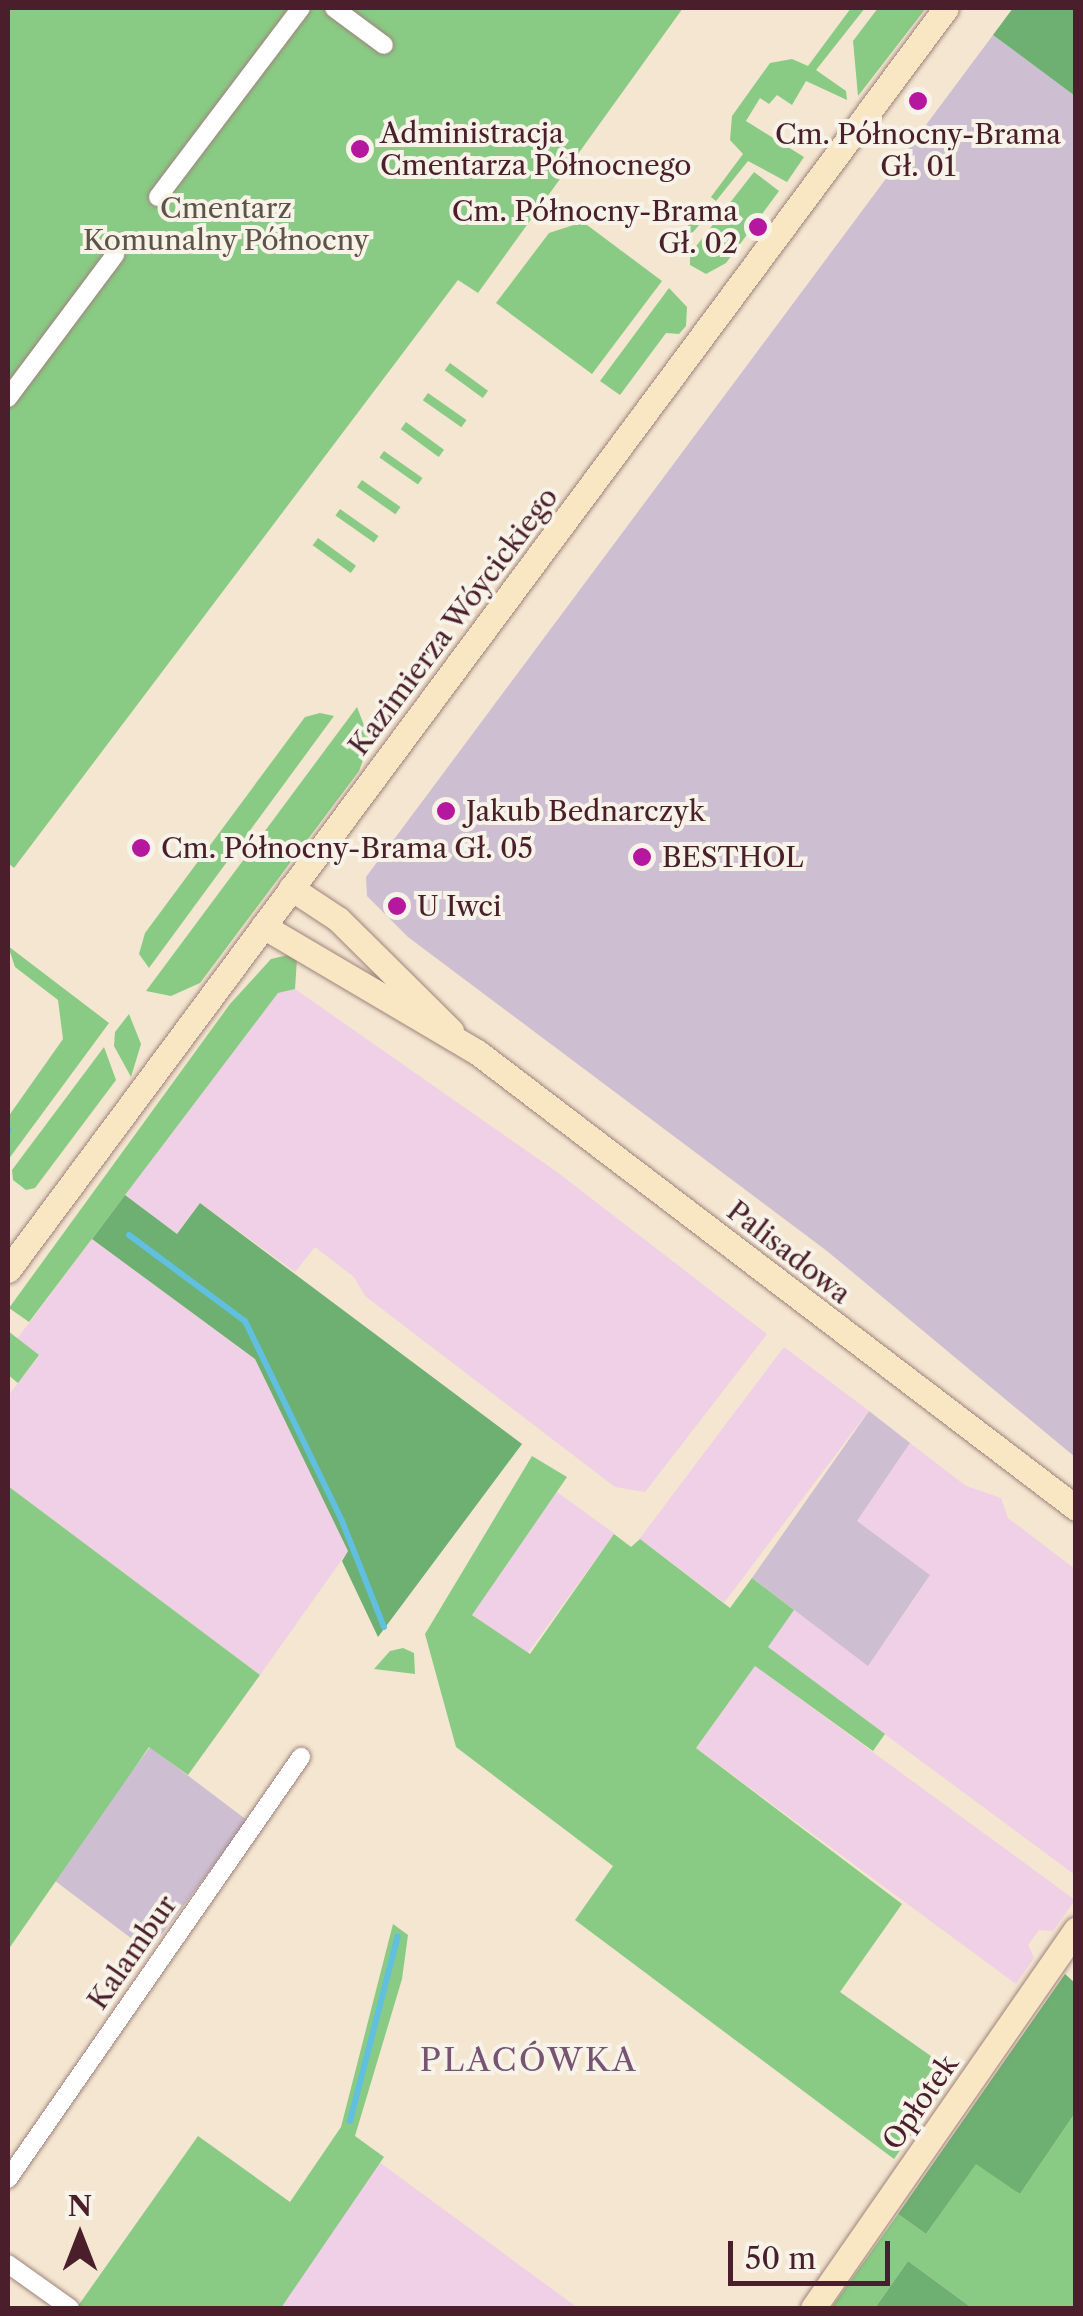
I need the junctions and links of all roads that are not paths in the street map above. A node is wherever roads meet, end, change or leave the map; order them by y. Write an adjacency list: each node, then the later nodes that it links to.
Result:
1 (301, 8): 5 (street)
2 (334, 8): 4 (street)
3 (946, 8): 8 (street, Kazimierza Wóycickiego)
4 (384, 45)
5 (158, 197)
6 (115, 255): 7 (street)
7 (8, 398)
8 (291, 888): 9 (street, Kazimierza Wóycickiego); 10 (street, Palisadowa)
9 (263, 926): 10 (street, Palisadowa); 11 (street, Kazimierza Wóycickiego)
10 (466, 1045): 12 (street, Palisadowa)
11 (8, 1270)
12 (1076, 1508)
13 (301, 1757): 15 (street, Kalambur)
14 (1076, 1928): 18 (street, Opłotek)
15 (8, 2179)
16 (8, 2264): 17 (street)
17 (70, 2308)
18 (813, 2308)

